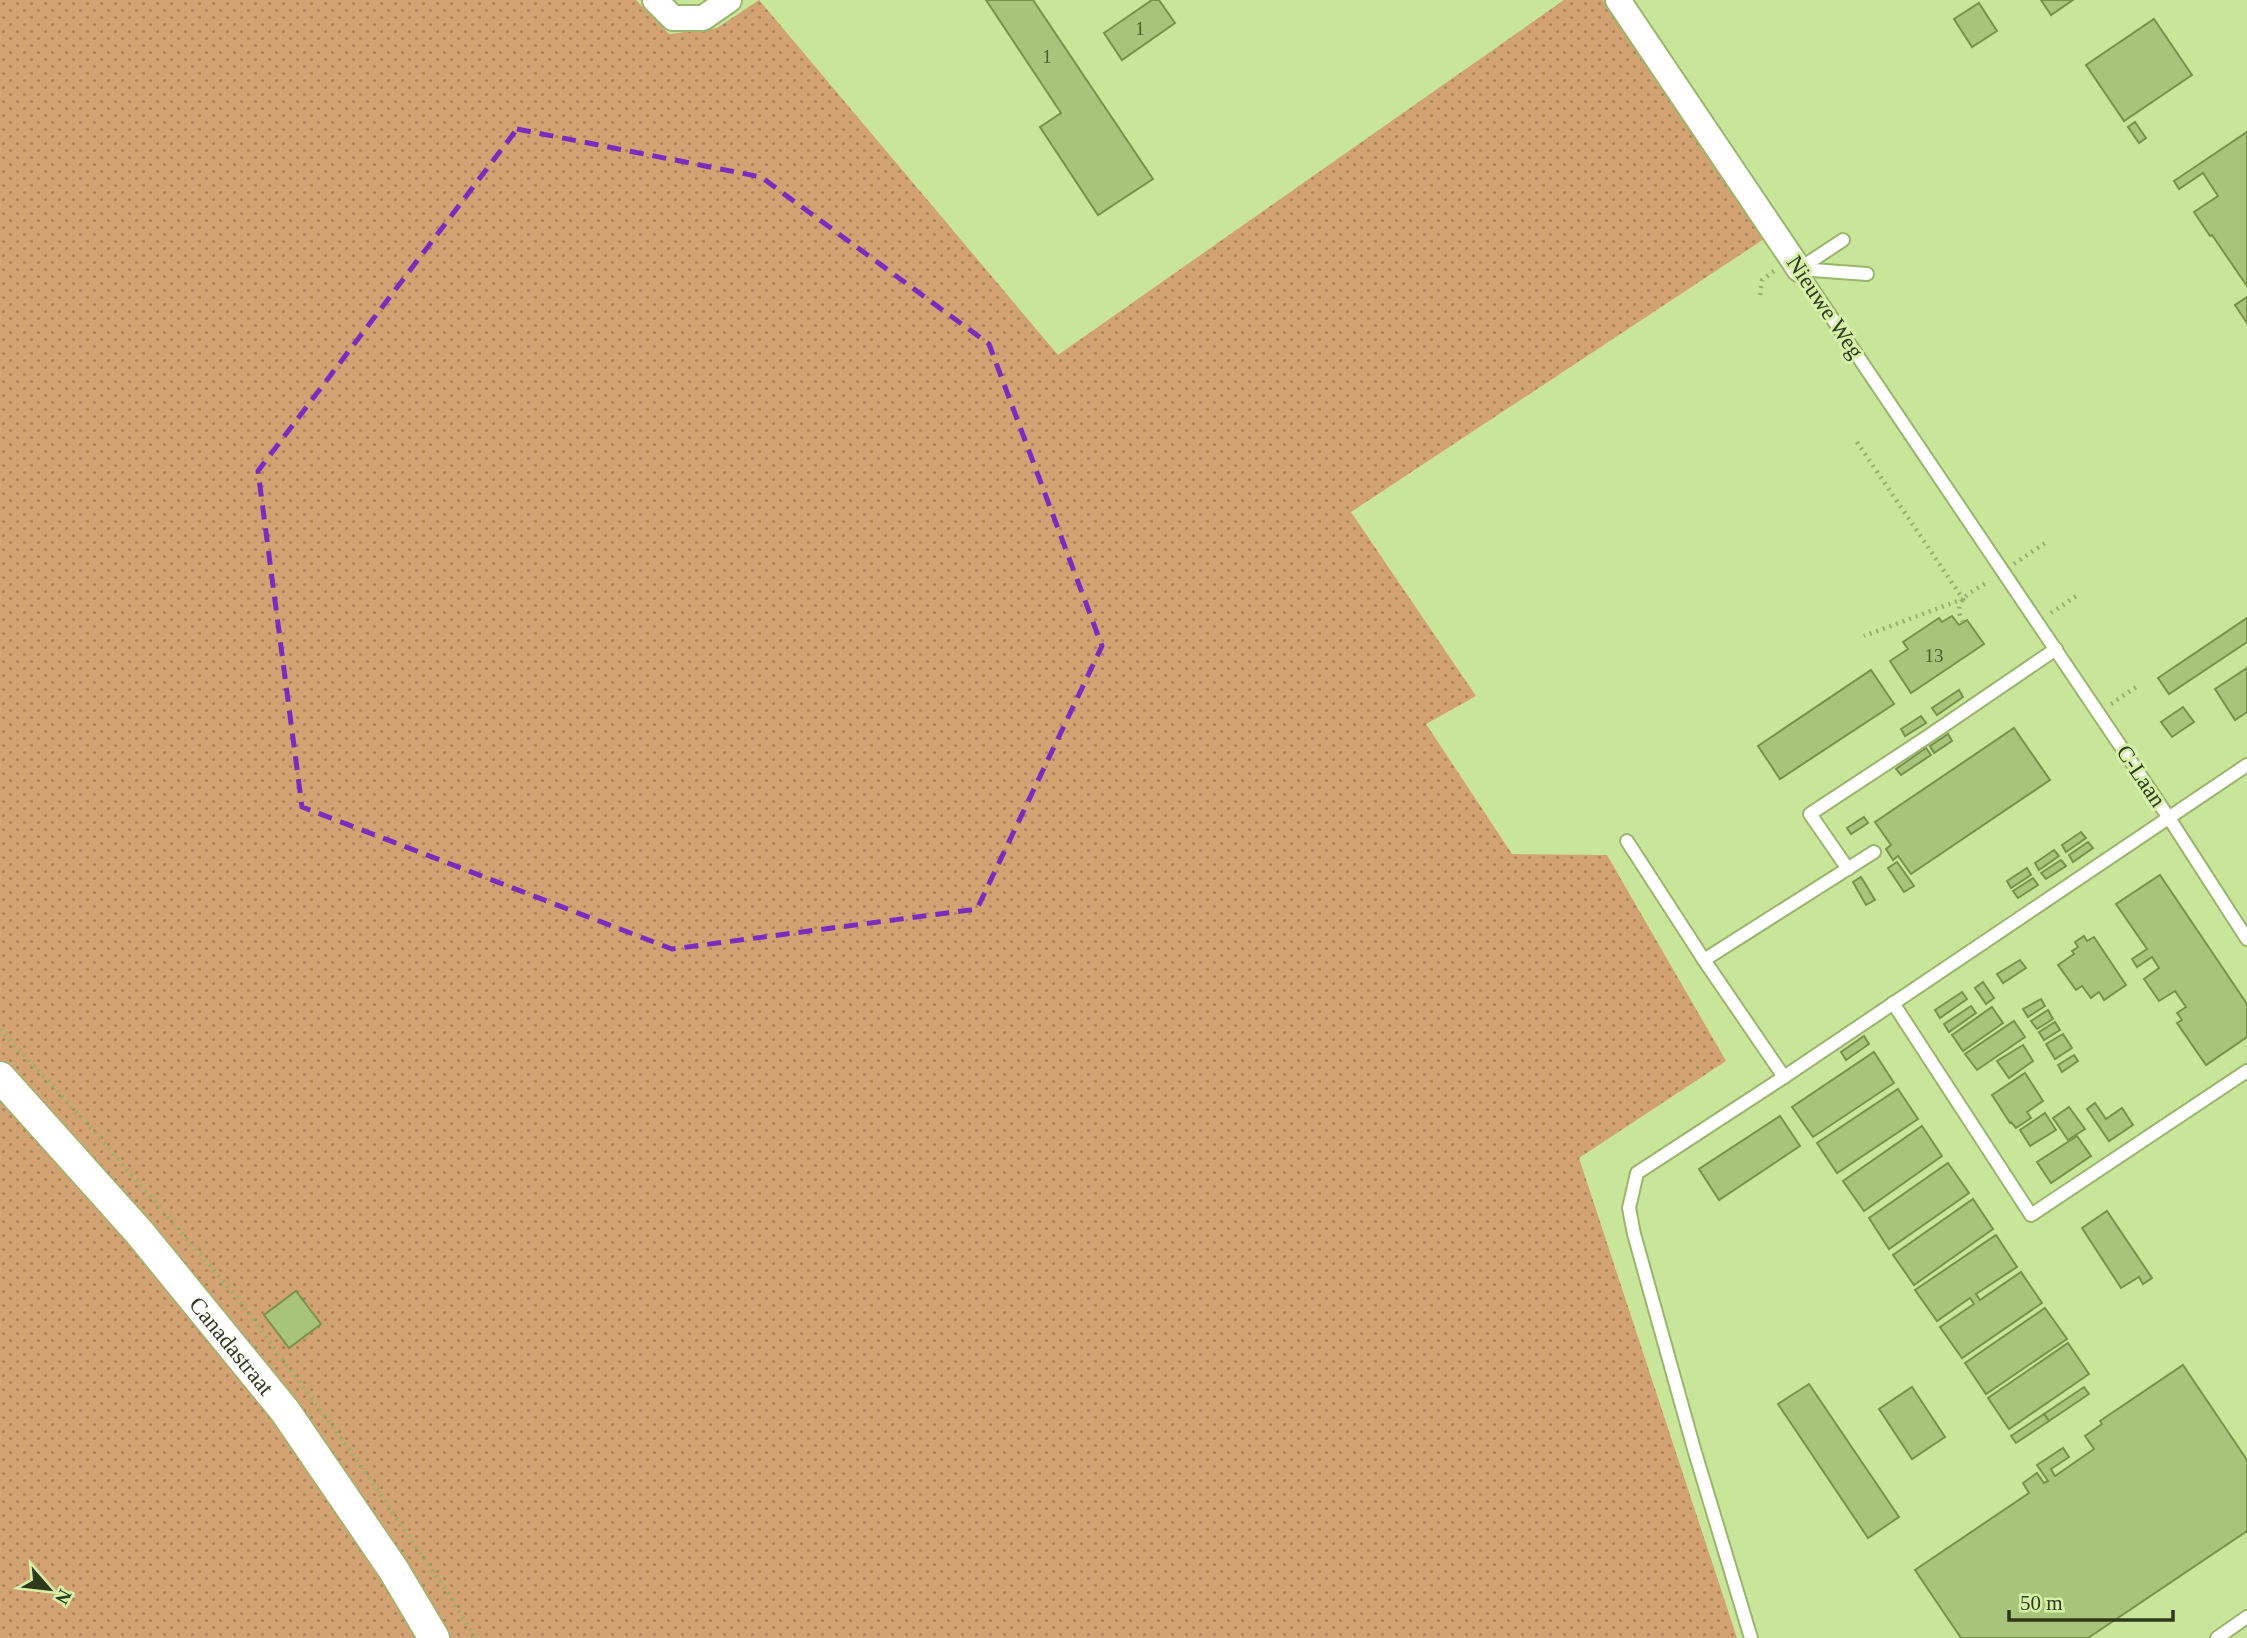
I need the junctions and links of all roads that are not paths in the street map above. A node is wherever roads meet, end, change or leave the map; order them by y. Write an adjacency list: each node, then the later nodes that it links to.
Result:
1 (655, 0): 2 (street)
2 (729, 0)
3 (1618, 0): 5 (street, Nieuwe Weg)
4 (1843, 240): 5 (lane)
5 (1799, 269): 6 (lane); 7 (lane, Nieuwe Weg)
6 (1867, 274)
7 (2035, 618): 8 (lane, C-Laan)
8 (2056, 649): 10 (lane, C-Laan); 13 (lane)
9 (2247, 765): 10 (lane)
10 (2169, 818): 14 (lane, C-Laan); 16 (lane)
11 (1627, 841): 15 (lane)
12 (1874, 852): 13 (lane)
13 (1848, 869): 15 (lane)
14 (2247, 939)
15 (1704, 960): 19 (lane)
16 (1893, 1003): 17 (lane); 19 (lane)
17 (2247, 1070)
18 (0, 1077): 21 (street, Canadastraat)
19 (1784, 1077): 22 (lane)
20 (2247, 1617): 23 (lane)
21 (434, 1638)
22 (1751, 1638)
23 (2217, 1638)

